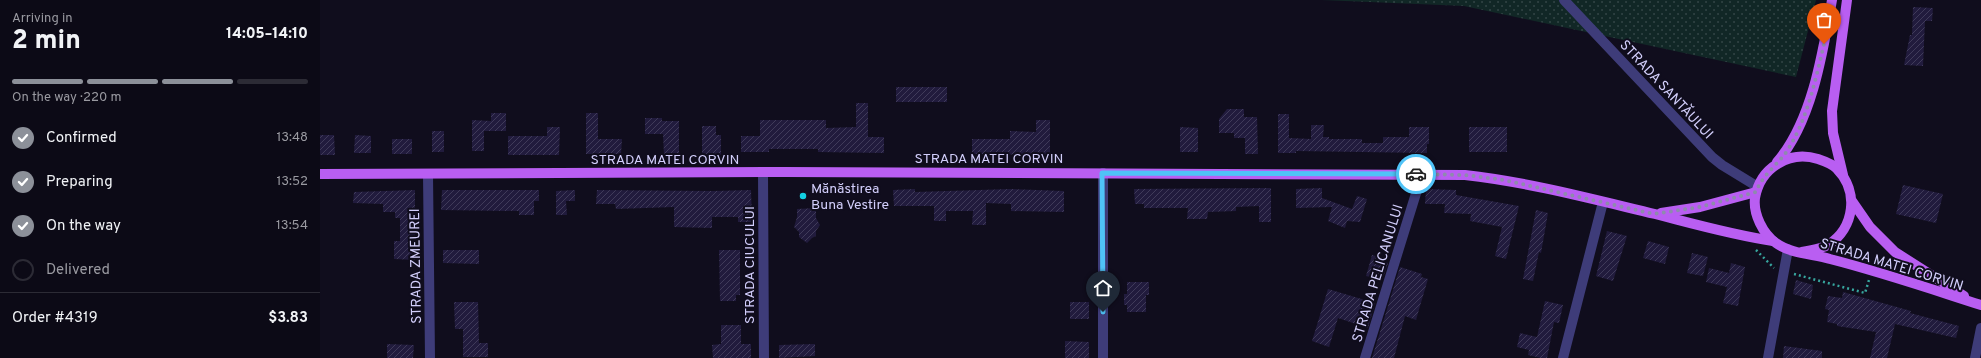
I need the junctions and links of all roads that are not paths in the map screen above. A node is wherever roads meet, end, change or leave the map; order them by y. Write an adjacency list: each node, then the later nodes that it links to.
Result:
1 (1564, 0): 11 (street, STRADA SANTĂULUI)
2 (1832, 0): 4 (main road)
3 (1847, 0): 10 (main road)
4 (1776, 164): 10 (main road); 11 (main road)
5 (763, 172): 6 (main road, STRADA MATEI CORVIN); 8 (main road, STRADA MATEI CORVIN); 21 (street, STRADA CIUCULUI)
6 (1102, 173): 9 (main road, STRADA MATEI CORVIN); 22 (street)
7 (320, 174): 8 (main road, STRADA MATEI CORVIN)
8 (428, 174): 20 (street, STRADA ZMEUREI)
9 (1422, 174): 13 (main road, STRADA MATEI CORVIN); 23 (street, STRADA PELICANULUI)
10 (1843, 177): 12 (main road)
11 (1757, 190): 14 (main road, STRADA MATEI CORVIN); 15 (main road)
12 (1852, 201): 17 (main road); 18 (main road, STRADA MATEI CORVIN)
13 (1603, 202): 14 (main road, STRADA MATEI CORVIN); 24 (street)
14 (1654, 214): 15 (main road, STRADA MATEI CORVIN)
15 (1773, 241): 16 (main road)
16 (1788, 249): 17 (main road); 25 (street)
17 (1802, 252): 18 (main road, STRADA MATEI CORVIN)
18 (1978, 304)
19 (1981, 328): 26 (street)
20 (430, 358)
21 (764, 358)
22 (1103, 358)
23 (1365, 358)
24 (1563, 358)
25 (1768, 358)
26 (1975, 358)

